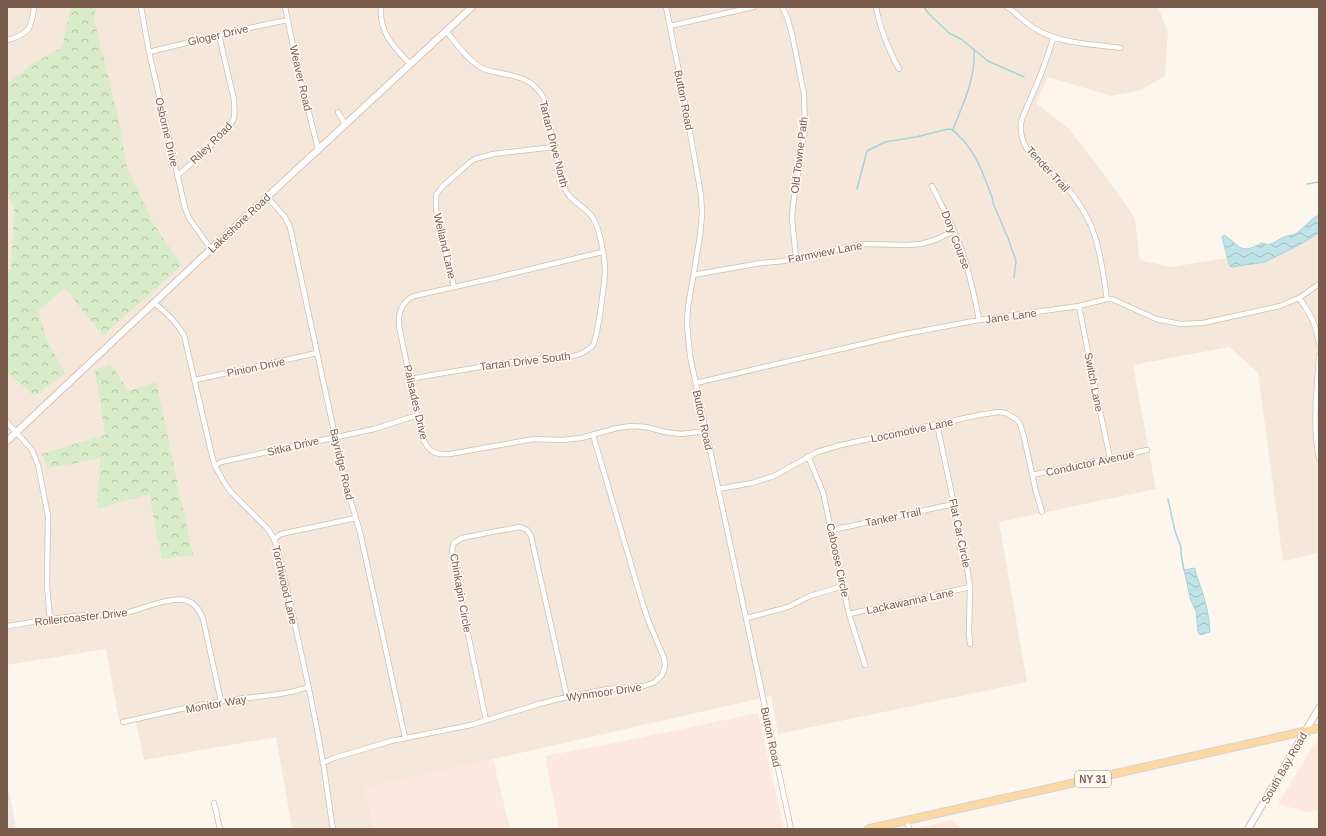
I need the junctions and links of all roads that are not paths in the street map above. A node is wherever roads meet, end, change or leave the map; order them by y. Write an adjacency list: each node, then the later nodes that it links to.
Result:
1 (34, 7): 16 (street)
2 (141, 7): 18 (street, Osborne Drive)
3 (284, 7): 11 (street, Weaver Road)
4 (381, 7): 19 (street)
5 (472, 7): 13 (street, Lakeshore Road)
6 (666, 7): 12 (street, Button Road)
7 (753, 7): 12 (street)
8 (782, 7): 31 (street, Old Towne Path)
9 (876, 7): 20 (street)
10 (1011, 8): 15 (street)
11 (287, 20): 14 (street, Gloger Drive); 24 (street, Weaver Road)
12 (670, 26): 32 (street, Button Road)
13 (446, 31): 19 (street, Lakeshore Road); 23 (street, Tartan Drive North)
14 (219, 35): 18 (street, Gloger Drive); 25 (street, Riley Road)
15 (1054, 37): 17 (street); 36 (street, Tender Trail)
16 (7, 40)
17 (1121, 48)
18 (149, 52): 25 (street, Osborne Drive)
19 (410, 64): 22 (street, Lakeshore Road)
20 (899, 69)
21 (338, 112): 22 (street)
22 (345, 124): 24 (street, Lakeshore Road)
23 (554, 147): 30 (street, Tartan Drive North); 34 (street, Welland Lane)
24 (318, 149): 27 (street, Lakeshore Road)
25 (177, 176): 29 (street, Osborne Drive)
26 (932, 186): 28 (street, Dory Course)
27 (267, 196): 29 (street, Lakeshore Road); 41 (street, Bayridge Road)
28 (954, 231): 31 (street, Farmview Lane); 39 (street, Dory Course)
29 (211, 249): 37 (street, Lakeshore Road)
30 (602, 252): 34 (street, Palisades Drive); 43 (street, Tartan Drive South)
31 (796, 258): 32 (street, Farmview Lane)
32 (693, 275): 45 (street, Button Road)
33 (1319, 284): 35 (street)
34 (454, 287): 43 (street, Palisades Drive)
35 (1299, 298): 36 (street); 40 (street)
36 (1107, 299): 38 (street, Jane Lane)
37 (154, 303): 44 (street, Torchwood Lane); 50 (street, Lakeshore Road)
38 (1079, 306): 39 (street, Jane Lane); 56 (street, Switch Lane)
39 (979, 320): 45 (street, Jane Lane)
40 (1319, 344)
41 (317, 353): 44 (street, Pinion Drive); 52 (street, Bayridge Road)
42 (1319, 356): 57 (street)
43 (410, 379): 46 (street, Palisades Drive)
44 (195, 380): 58 (street, Torchwood Lane)
45 (696, 382): 49 (street, Button Road)
46 (418, 415): 51 (street, Palisades Drive); 52 (street, Sitka Drive)
47 (7, 422): 50 (street)
48 (937, 424): 55 (street, Locomotive Lane); 59 (street, Locomotive Lane); 61 (street, Flat Car Circle)
49 (706, 431): 51 (street, Palisades Drive); 60 (street, Button Road)
50 (16, 432): 53 (street, Lakeshore Road); 70 (street)
51 (593, 435): 75 (street, Wynmoor Drive)
52 (335, 436): 58 (street, Sitka Drive); 63 (street, Bayridge Road)
53 (7, 441)
54 (1147, 450): 56 (street, Conductor Avenue)
55 (808, 456): 60 (street, Locomotive Lane); 64 (street, Caboose Circle)
56 (1110, 458): 59 (street, Conductor Avenue)
57 (1319, 458)
58 (215, 466): 65 (street, Torchwood Lane)
59 (1032, 475): 62 (street, Locomotive Lane)
60 (718, 489): 69 (street, Button Road)
61 (954, 504): 64 (street, Tanker Trail); 67 (street, Flat Car Circle)
62 (1042, 512)
63 (356, 518): 65 (street); 82 (street, Bayridge Road)
64 (832, 530): 66 (street, Caboose Circle)
65 (274, 539): 74 (street, Torchwood Lane)
66 (843, 586): 68 (street, Caboose Circle); 69 (street)
67 (970, 587): 68 (street, Lackawanna Lane); 72 (street, Flat Car Circle)
68 (849, 614): 73 (street, Caboose Circle)
69 (746, 618): 88 (street, Button Road)
70 (50, 620): 71 (street, Rollercoaster Drive); 76 (street, Rollercoaster Drive)
71 (7, 626)
72 (970, 644)
73 (865, 665)
74 (308, 687): 76 (street, Monitor Way); 83 (street, Torchwood Lane)
75 (567, 697): 78 (street, Wynmoor Drive); 78 (street, Chinkapin Circle)
76 (220, 701): 79 (street, Monitor Way)
77 (1319, 708): 81 (street, South Bay Road)
78 (486, 720): 82 (street, Wynmoor Drive)
79 (123, 722)
80 (1319, 728): 81 (main road, NY 31)
81 (1305, 731): 85 (main road, NY 31); 91 (street, South Bay Road)
82 (404, 738): 83 (street, Wynmoor Drive)
83 (323, 763): 87 (street, Torchwood Lane)
84 (214, 803): 86 (street)
85 (907, 820): 89 (main road, NY 31); 90 (street)
86 (220, 829)
87 (333, 829)
88 (791, 829)
89 (868, 829)
90 (909, 829)
91 (1248, 829)

